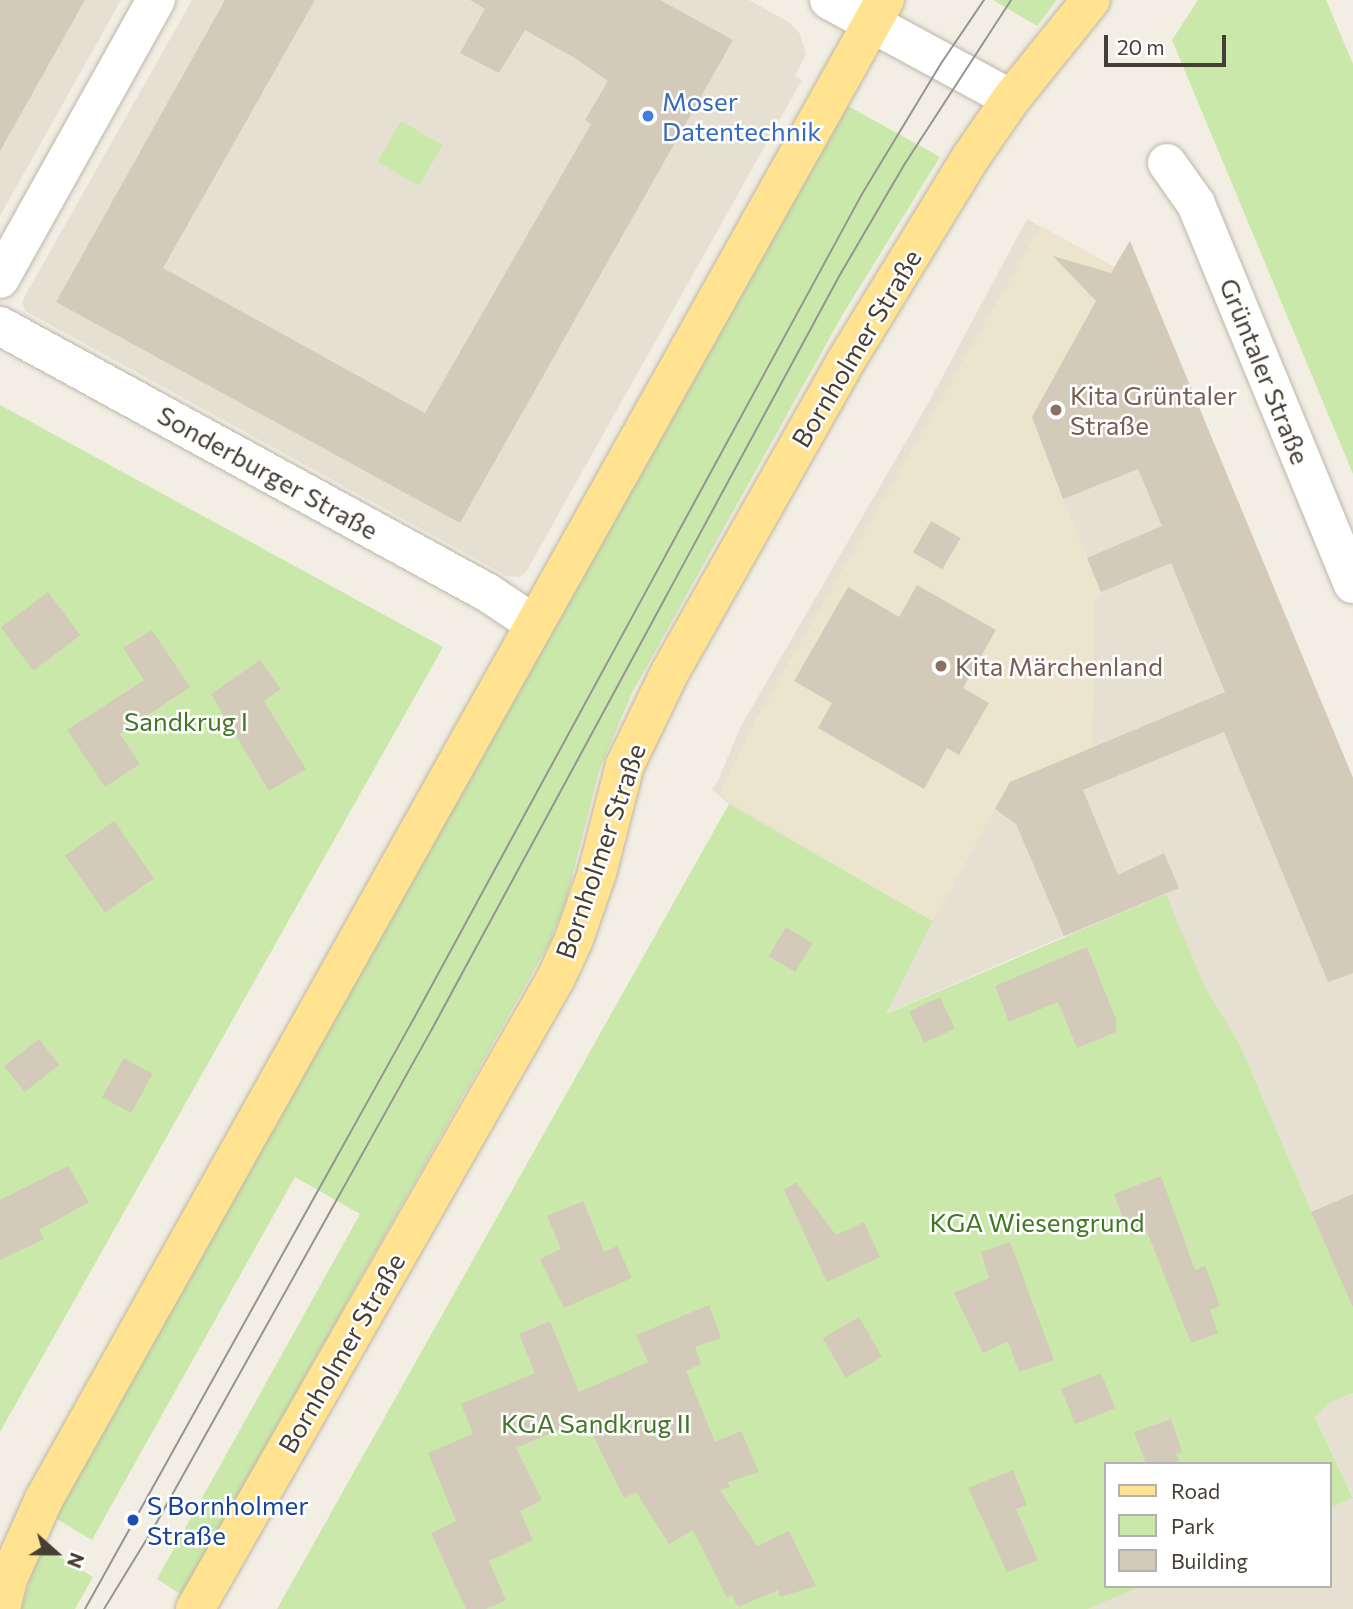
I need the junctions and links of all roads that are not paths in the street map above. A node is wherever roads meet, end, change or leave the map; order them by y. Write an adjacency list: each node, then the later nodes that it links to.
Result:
1 (156, 0): 7 (street)
2 (829, 0): 4 (street)
3 (1091, 0): 5 (main road, Bornholmer Straße)
4 (878, 11): 5 (street); 10 (main road)
5 (1011, 99): 12 (main road, Bornholmer Straße)
6 (1167, 163): 9 (street, Grüntaler Straße)
7 (0, 279)
8 (0, 326): 10 (street, Sonderburger Straße)
9 (1353, 584)
10 (533, 623): 11 (main road)
11 (1, 1609)
12 (195, 1609)

